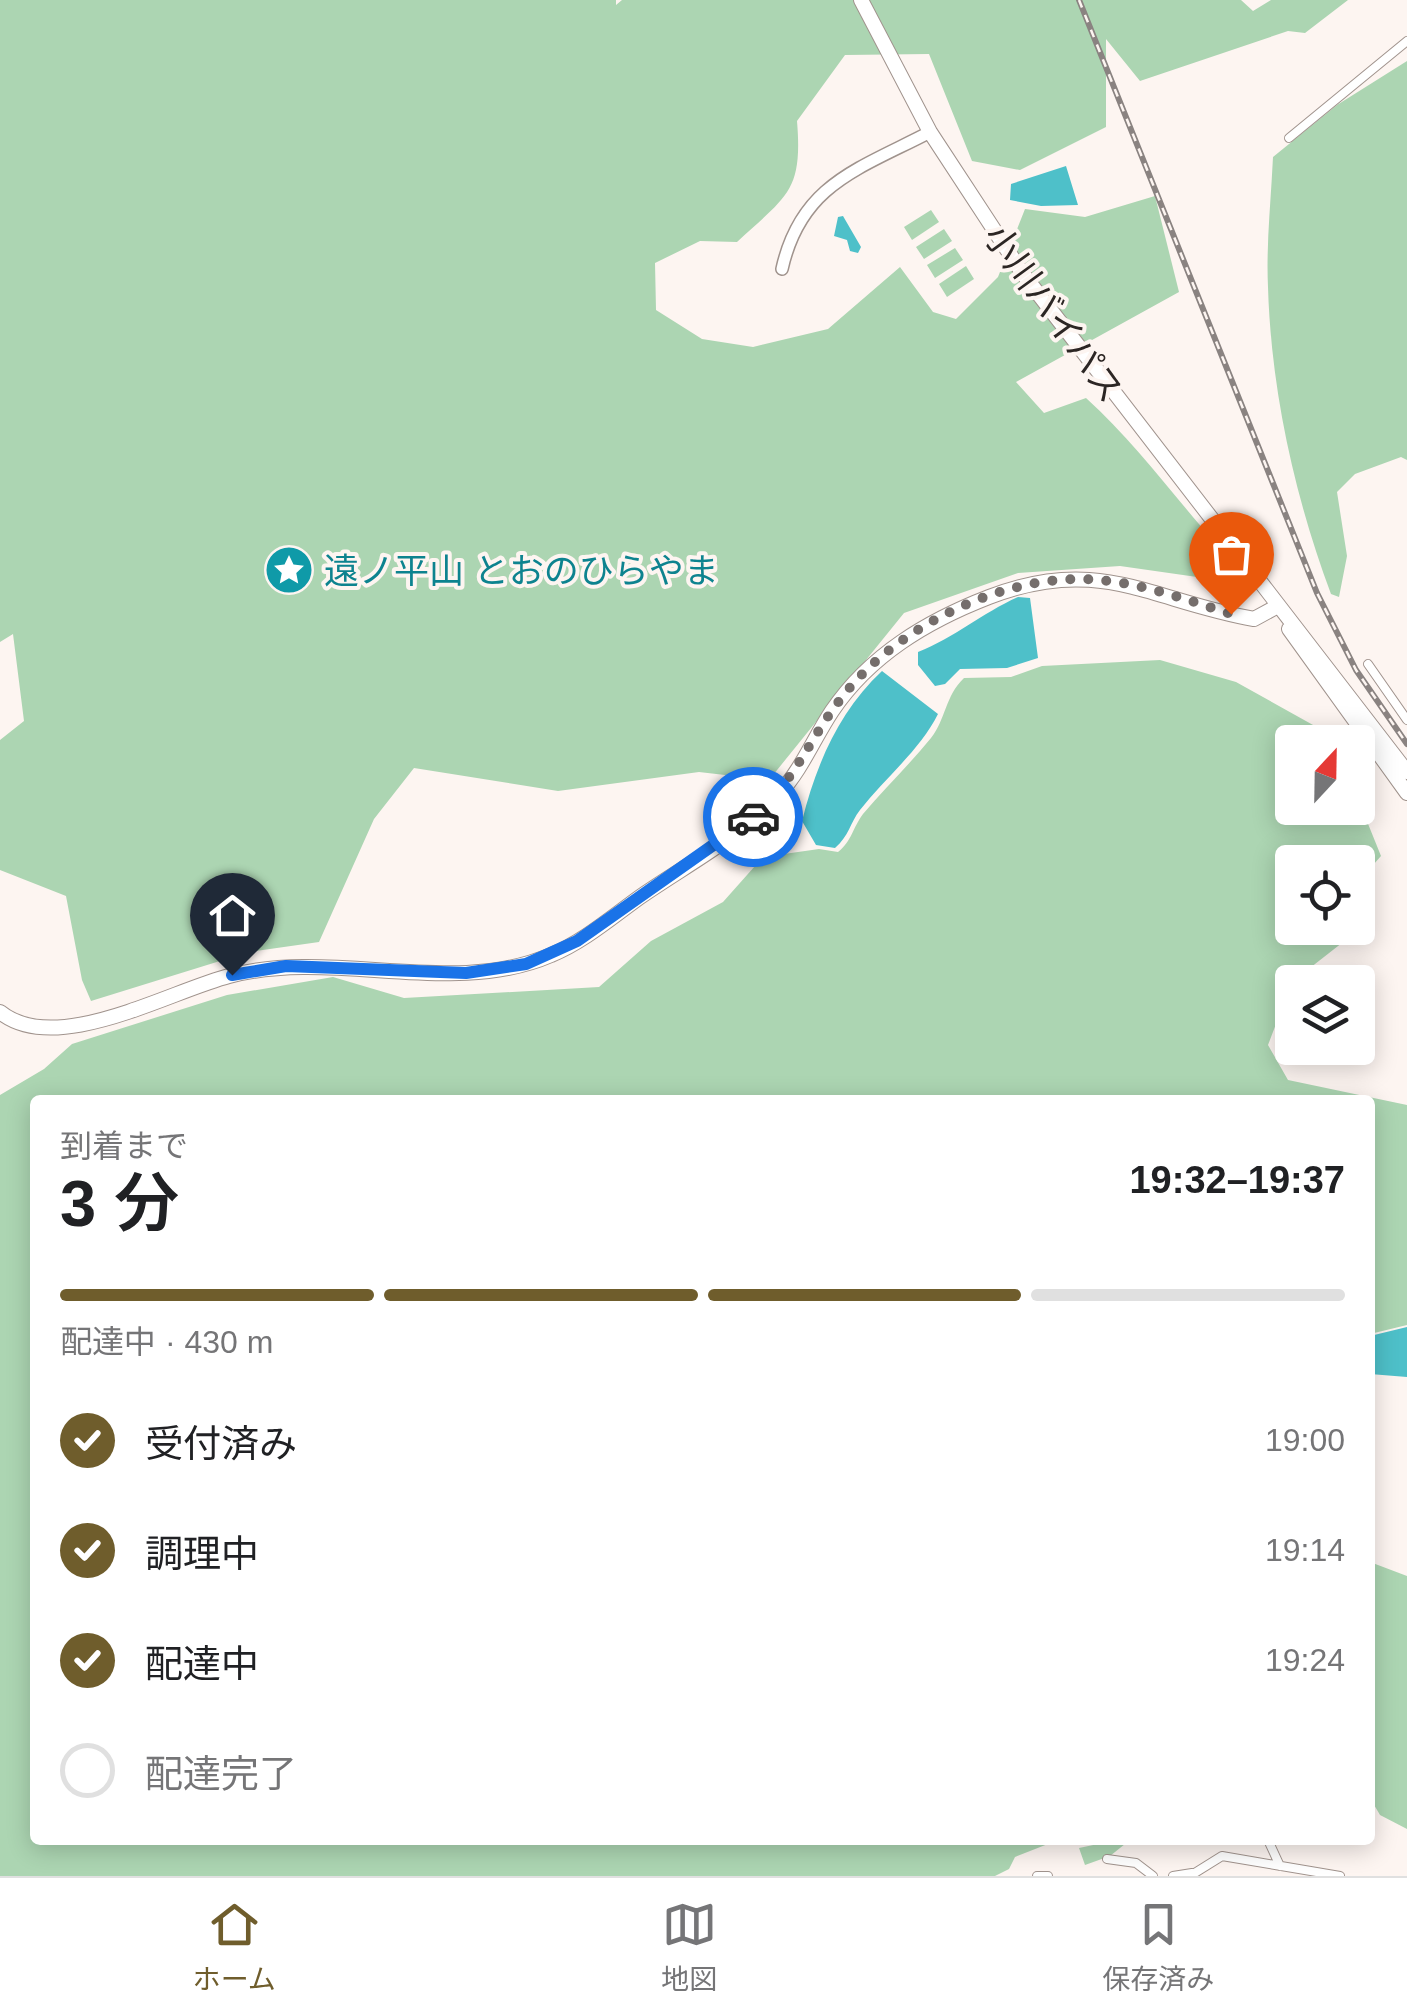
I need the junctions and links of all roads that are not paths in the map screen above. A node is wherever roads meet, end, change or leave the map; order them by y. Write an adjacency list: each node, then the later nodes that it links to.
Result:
1 (861, 0): 3 (highway, 小川バイパス)
2 (1407, 41): 4 (street)
3 (930, 132): 5 (street); 6 (highway, 小川バイパス)
4 (1289, 138)
5 (782, 269)
6 (1276, 607): 9 (highway); 10 (highway); 11 (highway)
7 (1368, 664): 8 (street)
8 (1407, 720)
9 (1407, 772)
10 (1407, 793)
11 (0, 1012)
12 (1270, 1845): 14 (street)
13 (1107, 1860): 18 (street)
14 (1280, 1866): 15 (street); 20 (street)
15 (1191, 1875): 19 (street)
16 (1037, 1876): 17 (street)
17 (1048, 1876)
18 (1154, 1876)
19 (1173, 1876)
20 (1340, 1876)

